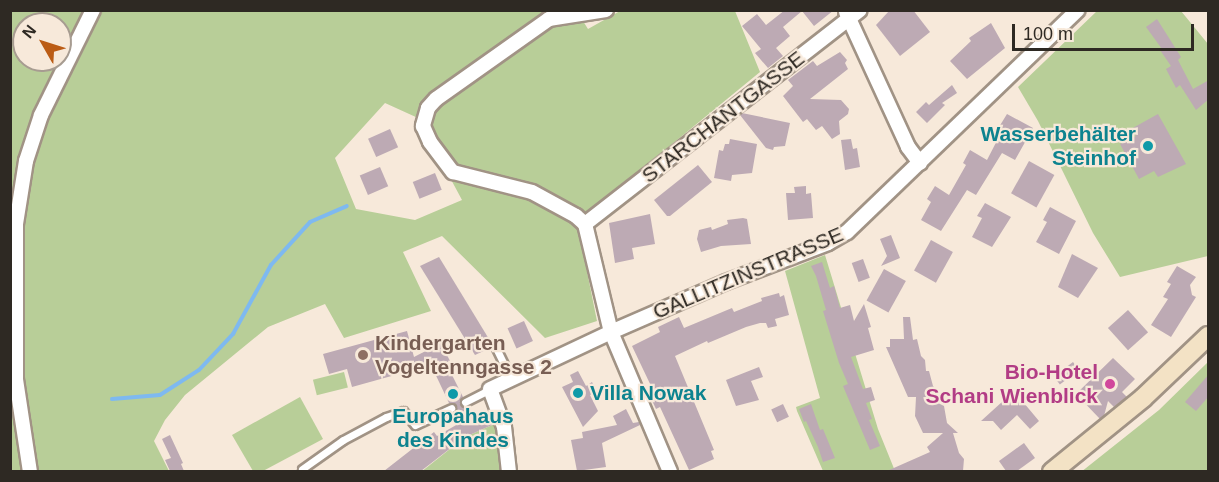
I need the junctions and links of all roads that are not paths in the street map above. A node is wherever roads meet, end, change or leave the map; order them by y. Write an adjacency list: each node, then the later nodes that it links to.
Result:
1 (93, 10): 15 (street)
2 (606, 10): 6 (street)
3 (1078, 10): 5 (street, GALLITZINSTRASSE)
4 (851, 13): 5 (street); 6 (street, STARCHANTGASSE)
5 (920, 164): 7 (street, GALLITZINSTRASSE)
6 (585, 224): 7 (street)
7 (611, 332): 10 (street, GALLITZINSTRASSE); 17 (street)
8 (1209, 336): 18 (street)
9 (496, 348): 10 (lane)
10 (511, 379): 11 (street, GALLITZINSTRASSE)
11 (490, 389): 12 (lane); 16 (street)
12 (465, 402)
13 (451, 408): 14 (lane)
14 (302, 469)
15 (30, 471)
16 (509, 471)
17 (670, 471)
18 (1052, 471)

